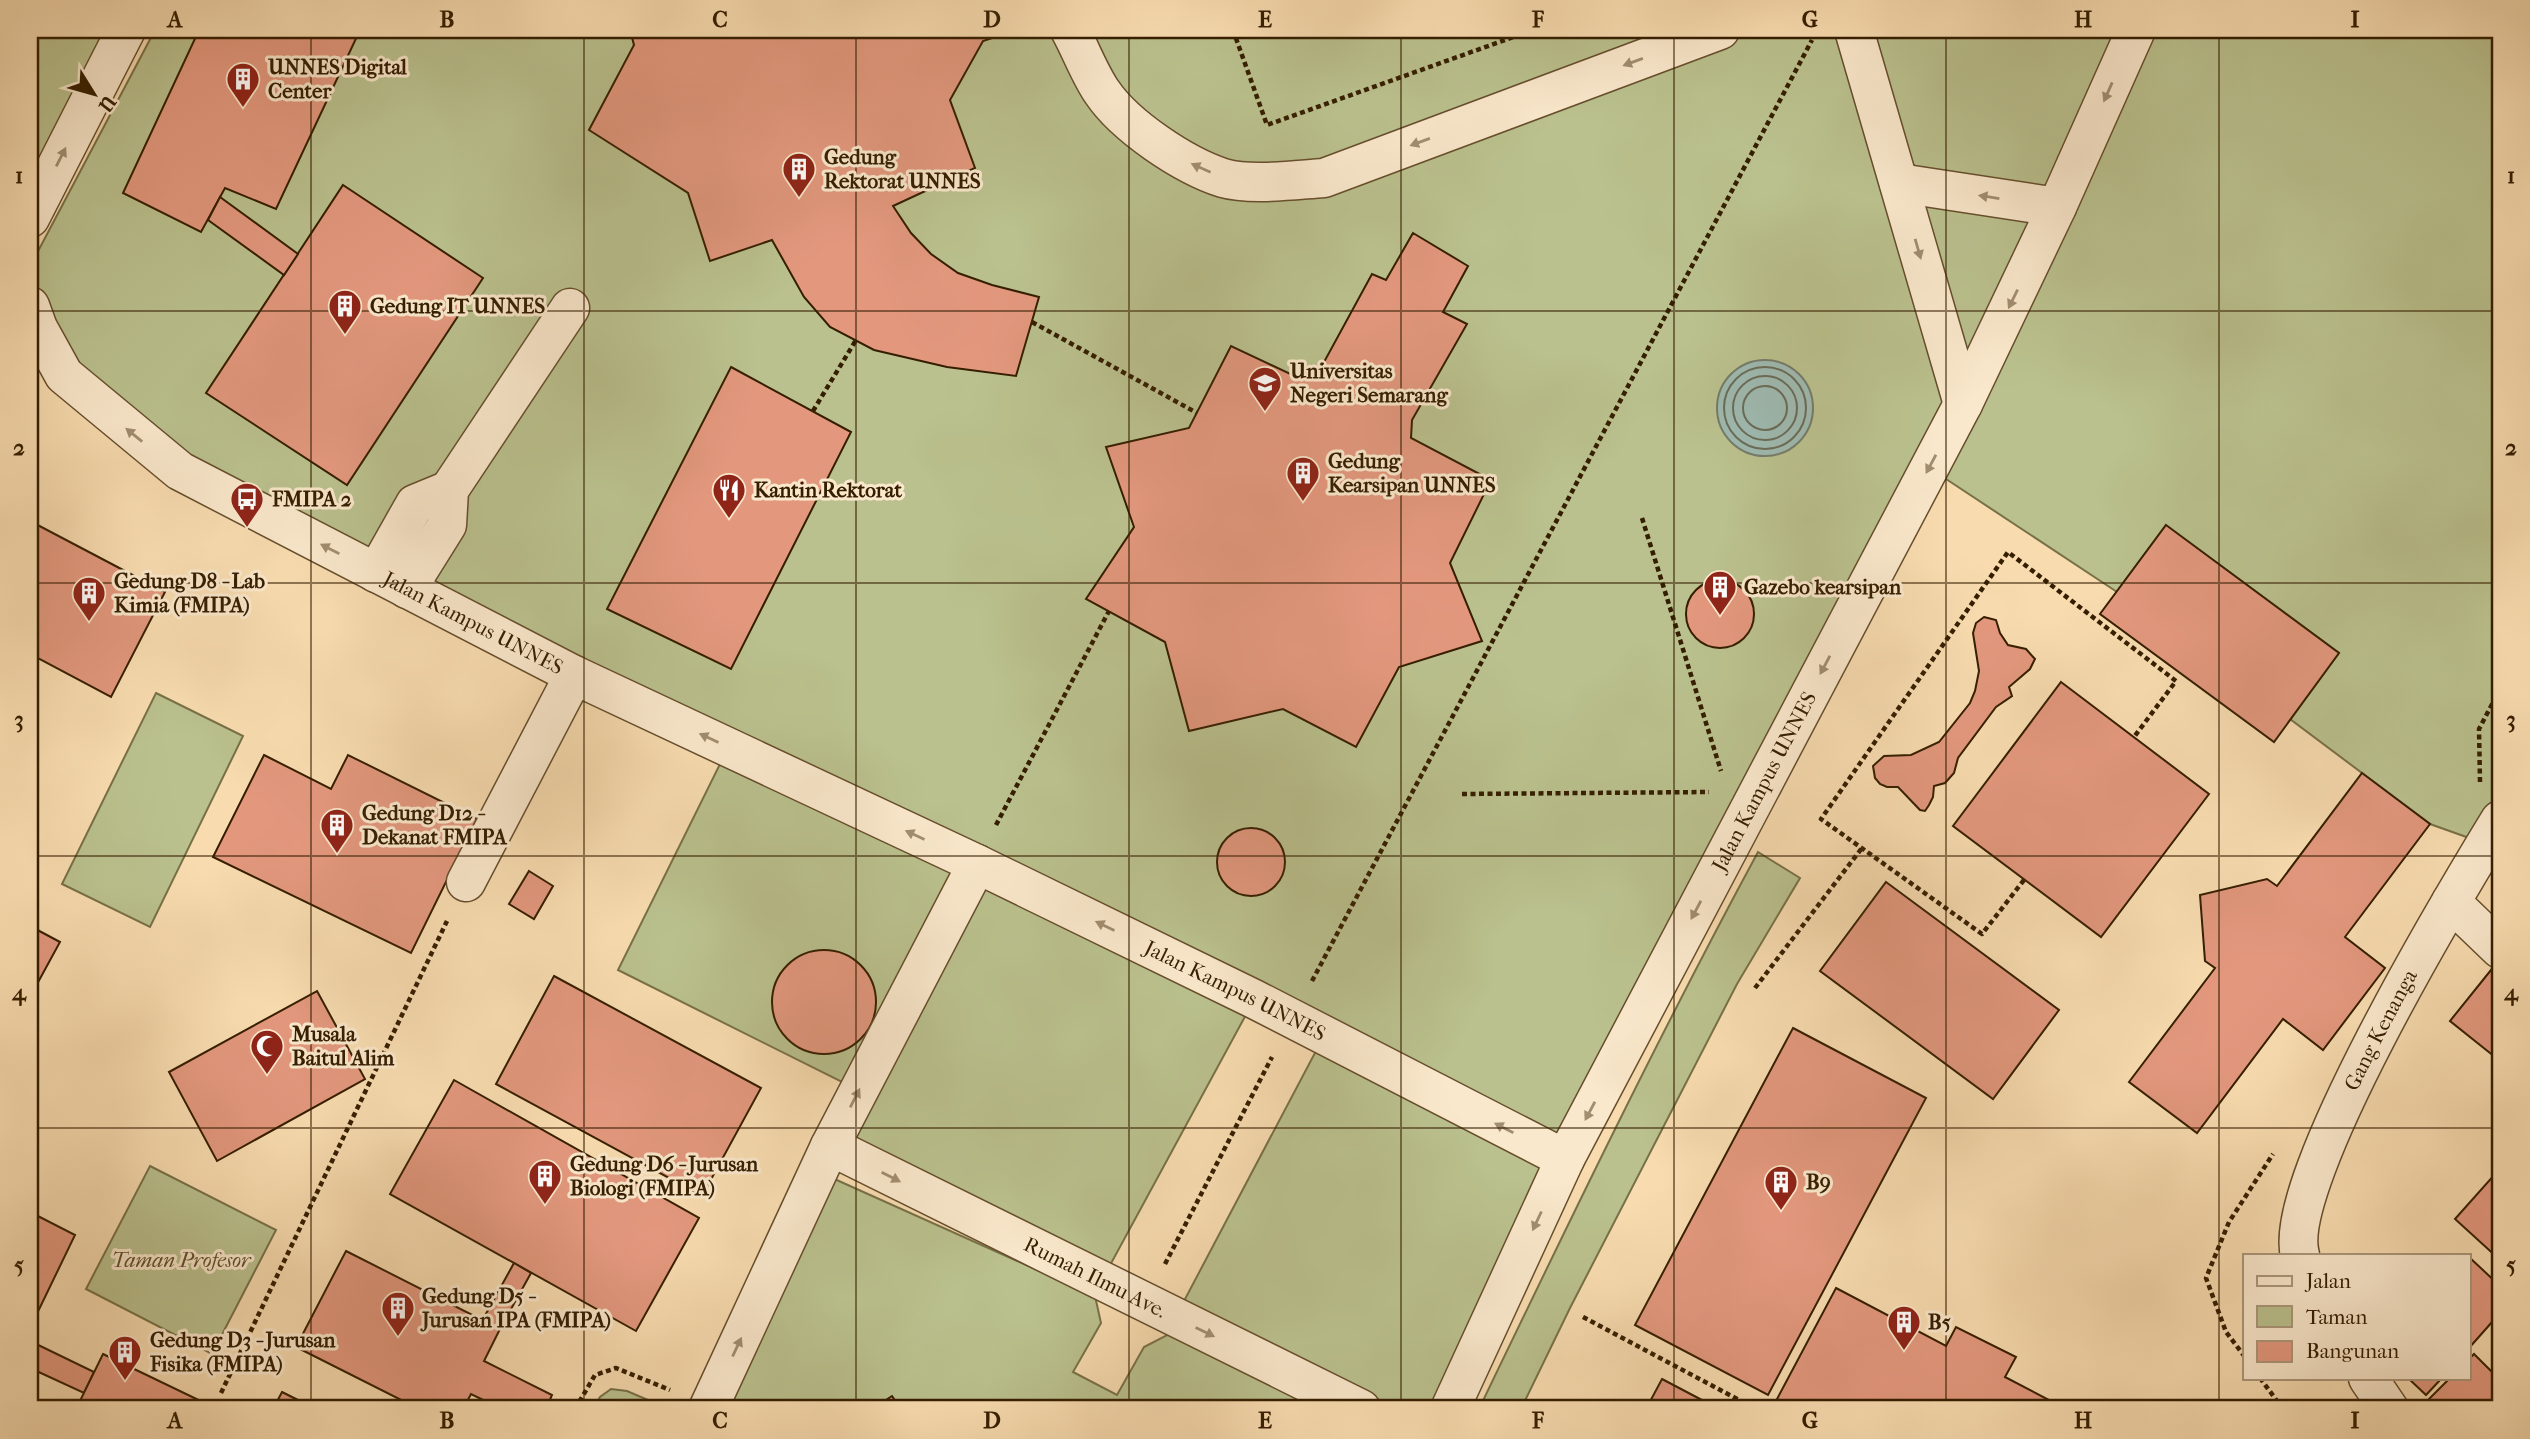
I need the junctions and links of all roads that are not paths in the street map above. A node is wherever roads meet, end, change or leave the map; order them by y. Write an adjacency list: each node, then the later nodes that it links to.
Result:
1 (126, 30): 8 (street, one-way to 1)
2 (1070, 30): 3 (street, one-way to 2)
3 (1720, 30)
4 (1854, 30): 6 (street)
5 (2136, 30): 7 (street, Jalan Kampus UNNES, one-way to 7)
6 (1899, 183): 7 (street, one-way to 6); 12 (street, one-way to 12)
7 (2057, 207): 12 (street, Jalan Kampus UNNES, one-way to 12)
8 (30, 218)
9 (30, 306): 11 (street, Jalan Kampus UNNES)
10 (570, 308): 13 (street)
11 (47, 369): 13 (street, Jalan Kampus UNNES, one-way to 11)
12 (1963, 404): 21 (street, Jalan Kampus UNNES, one-way to 21)
13 (391, 581): 14 (street, Jalan Kampus UNNES)
14 (574, 675): 16 (street, Jalan Kampus UNNES, one-way to 14); 17 (street)
15 (2500, 820): 18 (street, Gang Kenanga)
16 (977, 864): 20 (street, one-way to 16); 21 (street, Jalan Kampus UNNES, one-way to 16)
17 (466, 882)
18 (2451, 902): 19 (street); 22 (street, Gang Kenanga)
19 (2500, 948)
20 (830, 1146): 24 (street, one-way to 20); 25 (street, Rumah Ilmu Ave., one-way to 25)
21 (1565, 1159): 26 (street, Jalan Kampus UNNES, one-way to 26)
22 (2300, 1254)
23 (2369, 1380): 27 (street)
24 (708, 1409)
25 (1361, 1409)
26 (1450, 1409)
27 (2389, 1409)

